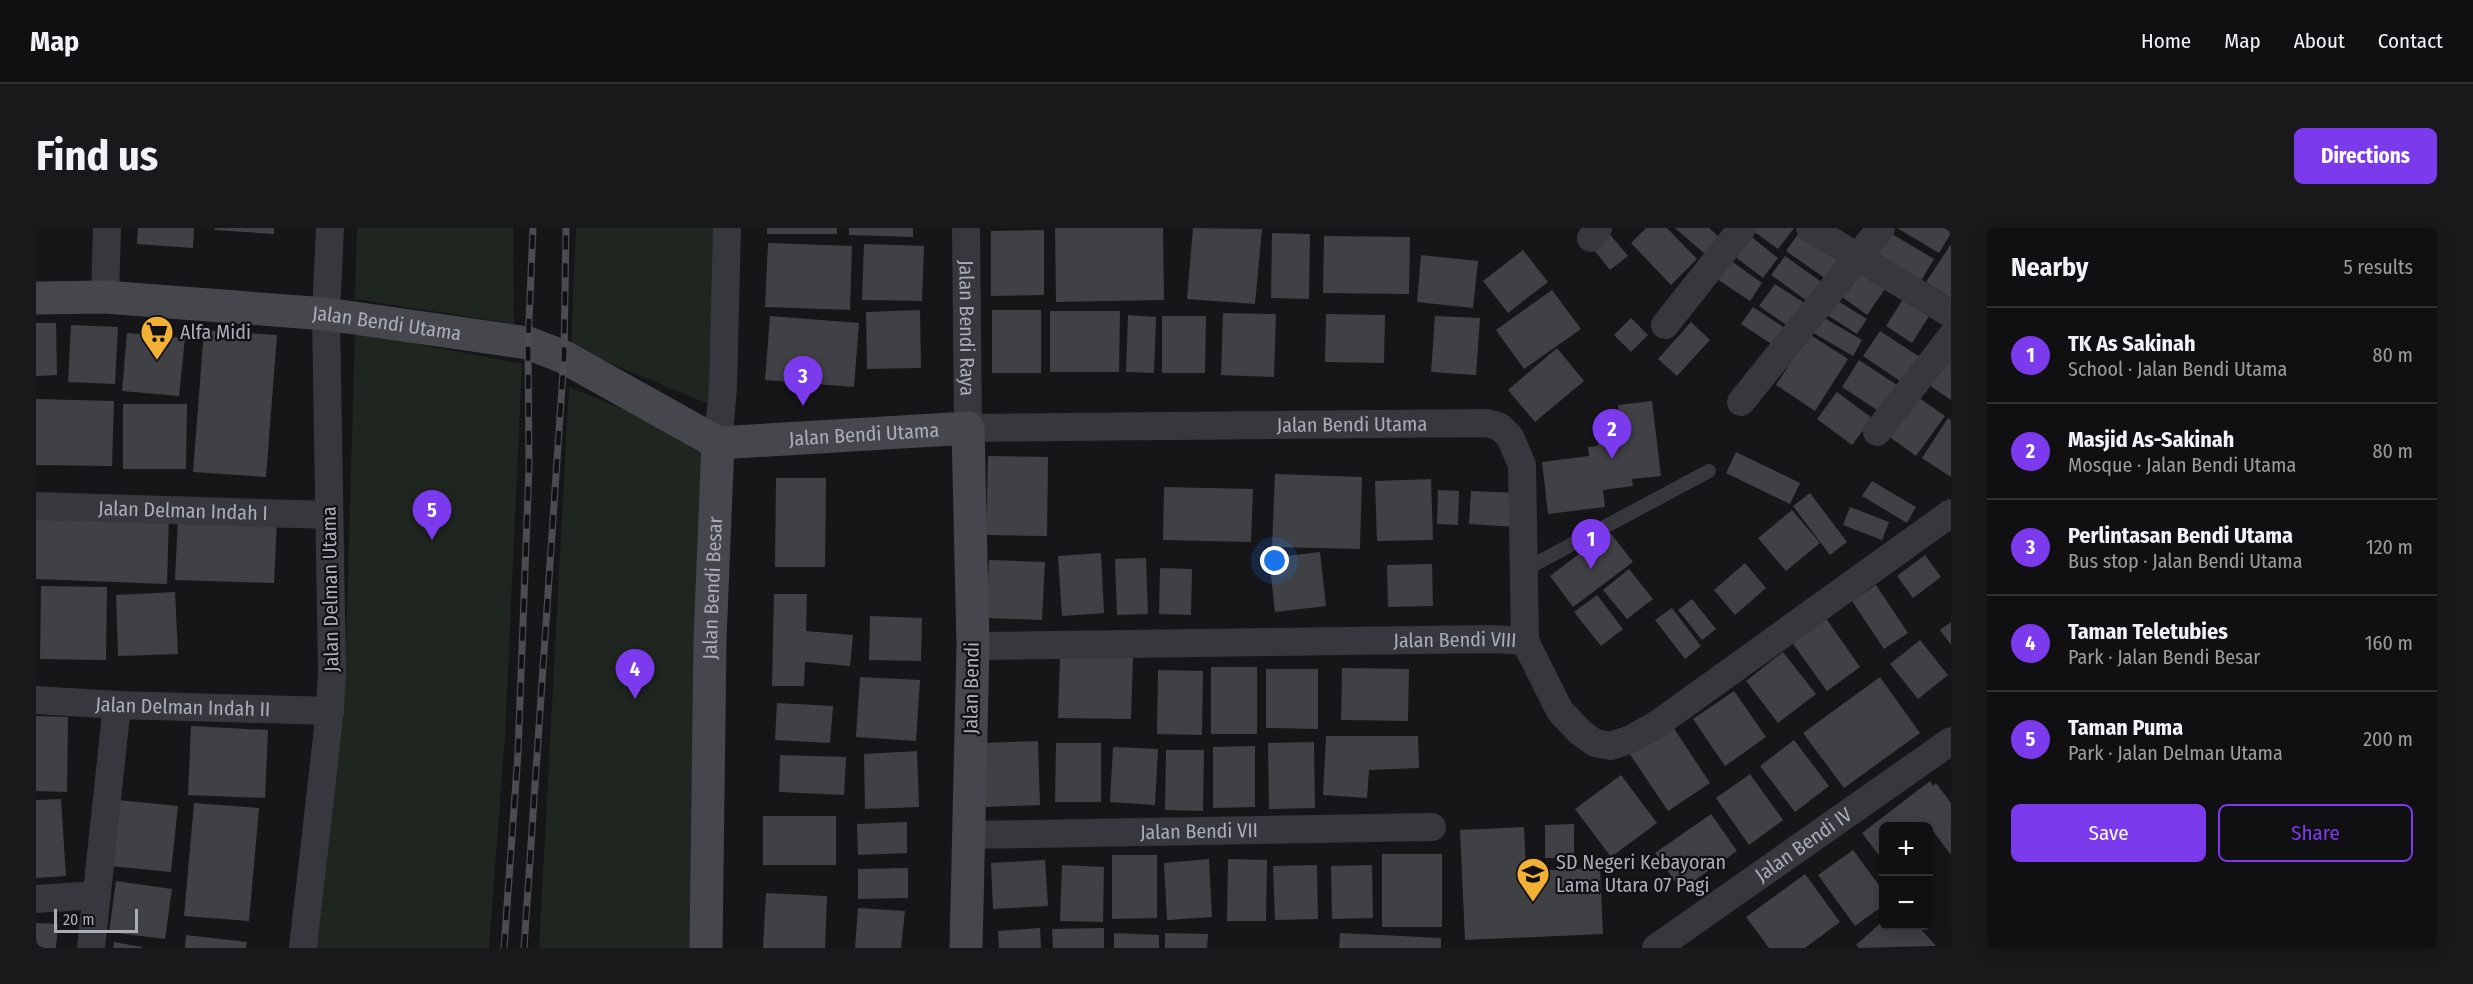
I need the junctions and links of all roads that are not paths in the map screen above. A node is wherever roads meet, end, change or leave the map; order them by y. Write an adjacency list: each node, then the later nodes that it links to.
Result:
1 (107, 228): 9 (street)
2 (330, 228): 11 (street, Jalan Delman Utama)
3 (727, 228): 18 (street, Jalan Bendi Besar)
4 (966, 228): 16 (street, Jalan Bendi Raya)
5 (1742, 228): 13 (street)
6 (1810, 228): 8 (street)
7 (1881, 228): 8 (street)
8 (1858, 258): 12 (street); 15 (street)
9 (105, 297): 10 (street, Jalan Bendi Utama); 11 (street, Jalan Bendi Utama)
10 (36, 298)
11 (326, 314): 18 (street, Jalan Bendi Utama); 22 (street, Jalan Delman Utama)
12 (1951, 314)
13 (1665, 325)
14 (1951, 337): 17 (street)
15 (1741, 402)
16 (968, 428): 18 (street, Jalan Bendi Utama); 23 (street, Jalan Bendi Utama); 25 (street, Jalan Bendi)
17 (1877, 432)
18 (718, 443): 36 (street, Jalan Bendi Besar)
19 (1709, 471): 23 (lane)
20 (36, 506): 22 (street, Jalan Delman Indah I)
21 (1951, 513): 24 (street, Jalan Bendi VIII)
22 (329, 515): 28 (street, Jalan Delman Utama)
23 (1524, 570): 24 (street, Jalan Bendi Utama)
24 (1525, 641): 25 (street, Jalan Bendi VIII)
25 (973, 646): 31 (street, Jalan Bendi)
26 (36, 700): 27 (street, Jalan Delman Indah II)
27 (117, 705): 28 (street, Jalan Delman Indah II); 32 (street)
28 (330, 711): 35 (street, Jalan Delman Utama)
29 (1951, 741): 38 (street, Jalan Bendi IV)
30 (1432, 827): 31 (street, Jalan Bendi VII)
31 (968, 835): 37 (street, Jalan Bendi)
32 (98, 895): 33 (street); 34 (street)
33 (36, 899)
34 (91, 948)
35 (303, 948)
36 (706, 948)
37 (966, 948)
38 (1656, 948)

